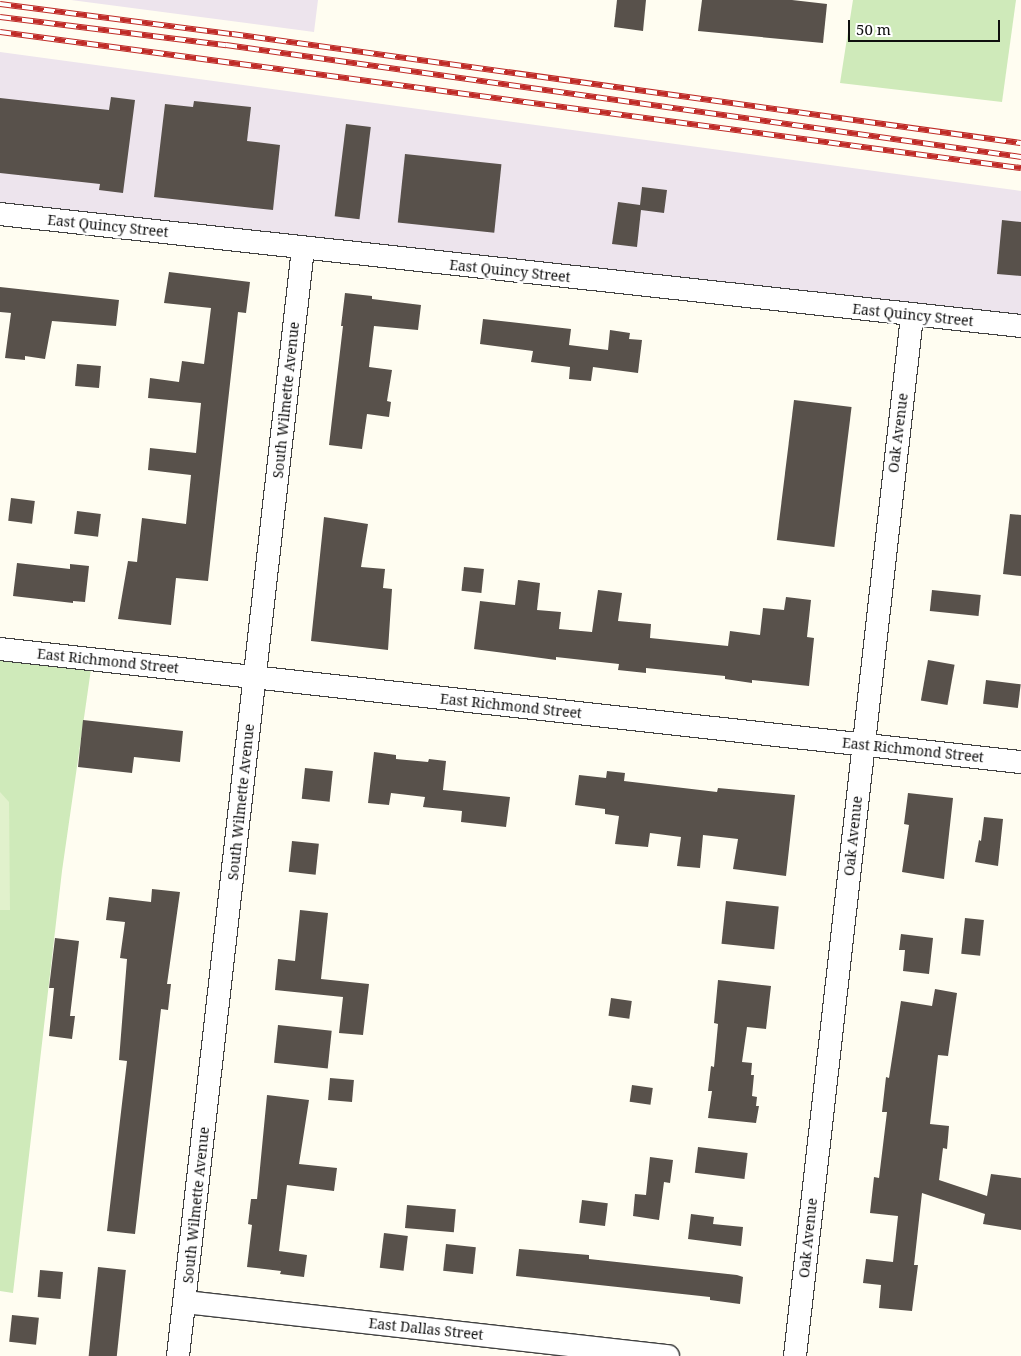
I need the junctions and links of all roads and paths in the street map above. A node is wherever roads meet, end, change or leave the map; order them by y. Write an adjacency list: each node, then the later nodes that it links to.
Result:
1 (0, 214): 2 (street, East Quincy Street)
2 (303, 248): 3 (street, East Quincy Street); 6 (street, South Wilmette Avenue)
3 (912, 316): 4 (street, East Quincy Street); 7 (street, Oak Avenue)
4 (1021, 326)
5 (0, 649): 6 (street, East Richmond Street)
6 (255, 677): 7 (street, East Richmond Street); 9 (street, South Wilmette Avenue)
7 (864, 745): 8 (street, East Richmond Street); 12 (street, Oak Avenue)
8 (1021, 762)
9 (184, 1302): 10 (street, South Wilmette Avenue); 11 (street, East Dallas Street)
10 (178, 1356)
11 (668, 1356)
12 (795, 1356)

